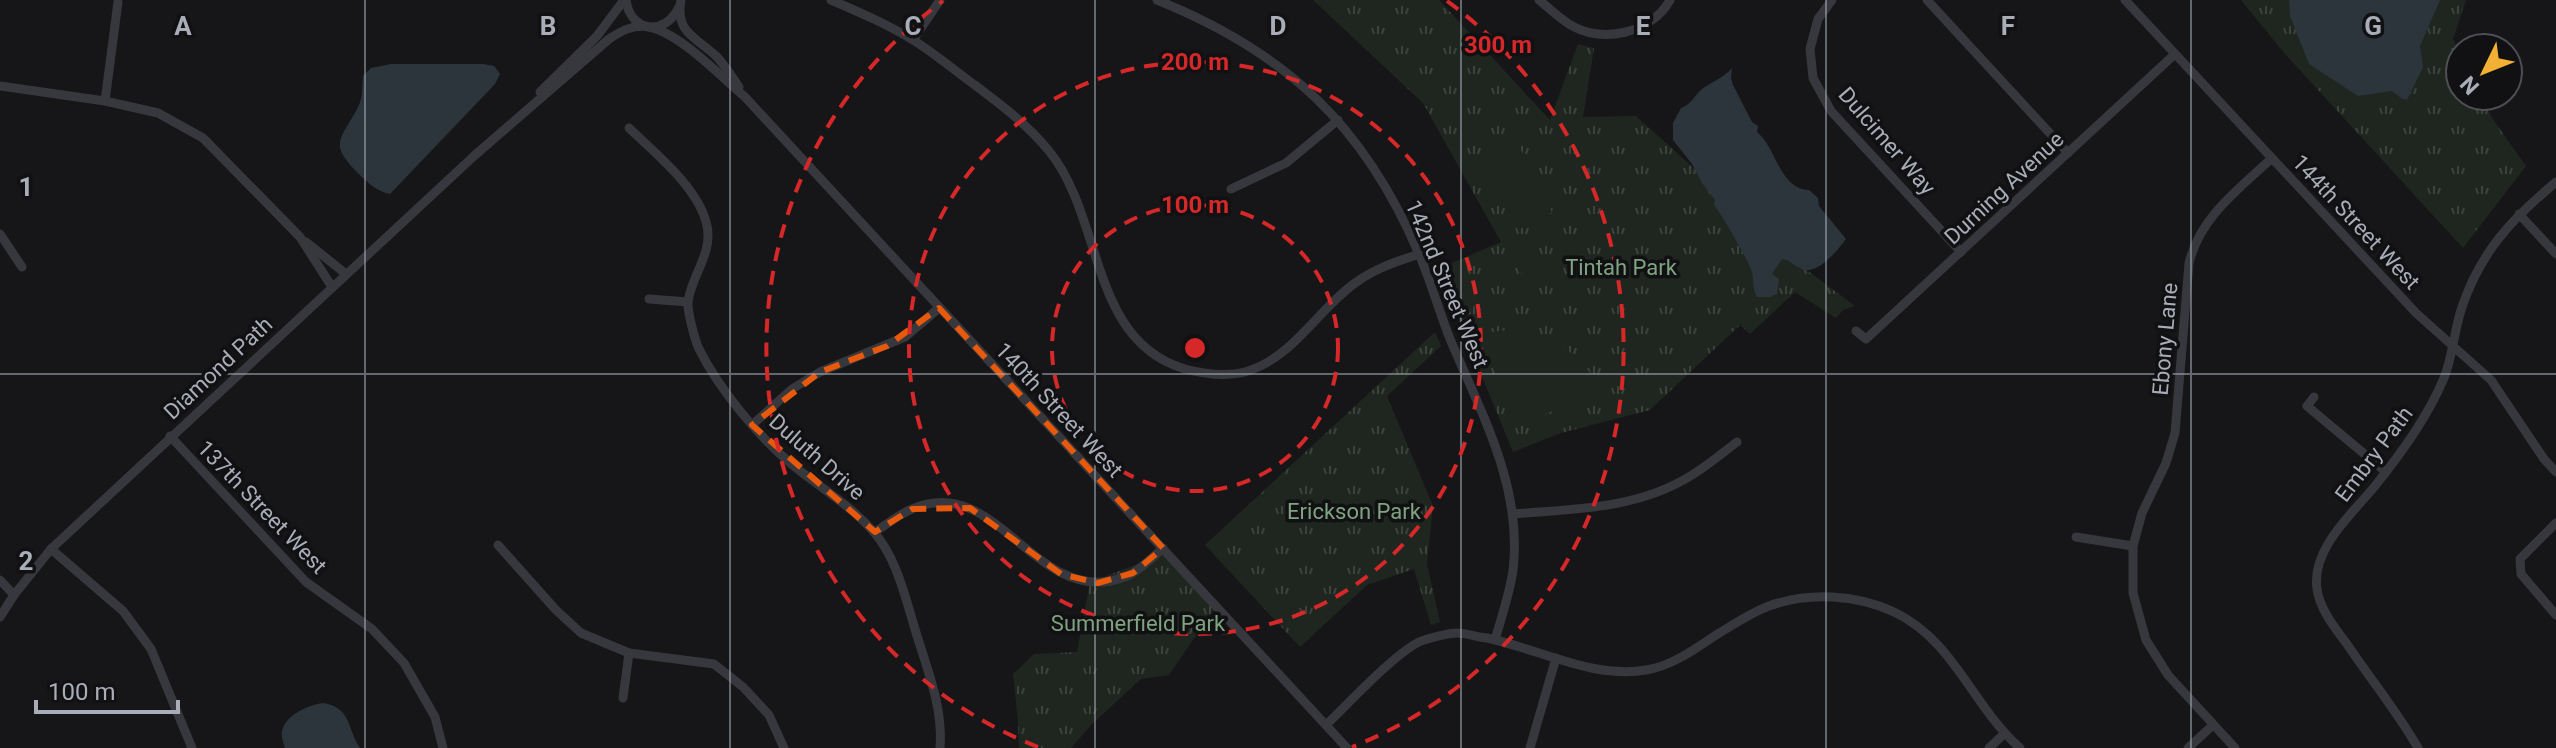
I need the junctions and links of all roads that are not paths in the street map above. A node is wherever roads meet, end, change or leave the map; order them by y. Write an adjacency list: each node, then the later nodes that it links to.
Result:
1 (625, 0): 12 (street, Diamond Path); 21 (street, Diamond Path)
2 (831, 0): 13 (street)
3 (940, 0): 13 (street)
4 (1157, 0): 18 (street, 142nd Street West)
5 (1539, 0): 6 (street)
6 (1670, 0)
7 (1832, 0): 28 (street, Dulcimer Way)
8 (1927, 0): 20 (street)
9 (2125, 0): 14 (street, 144th Street West)
10 (680, 1): 12 (street, Diamond Path); 16 (street, 140th Street West)
11 (118, 2): 17 (street)
12 (651, 27): 16 (street, 140th Street West); 21 (street, Diamond Path)
13 (913, 40): 29 (street)
14 (2175, 54): 20 (street, Durning Avenue); 22 (street, 144th Street West)
15 (0, 86): 17 (street)
16 (745, 97): 36 (street, 140th Street West)
17 (105, 101): 27 (street)
18 (1338, 120): 24 (street); 29 (street, 142nd Street West)
19 (629, 128): 35 (street)
20 (2068, 153): 28 (street, Durning Avenue)
21 (474, 156): 32 (street, Diamond Path)
22 (2272, 158): 38 (street, 144th Street West); 50 (street, Ebony Lane)
23 (2556, 182): 25 (street, Embry Path)
24 (1231, 189)
25 (2519, 214): 30 (street); 38 (street, Embry Path)
26 (0, 234): 31 (street)
27 (300, 237): 32 (street); 33 (street)
28 (1961, 252): 37 (street, Durning Avenue)
29 (1419, 254): 45 (street, 142nd Street West)
30 (2556, 254)
31 (22, 267)
32 (346, 274): 33 (street, Diamond Path)
33 (332, 287): 41 (street, Diamond Path)
34 (649, 299): 35 (street)
35 (688, 302): 40 (street, Duluth Drive)
36 (939, 308): 40 (street); 51 (street, 140th Street West)
37 (1856, 331)
38 (2453, 345): 43 (street, Embry Path); 44 (street, 144th Street West)
39 (2314, 397): 43 (street)
40 (752, 425): 47 (street, Duluth Drive)
41 (170, 436): 52 (street, Diamond Path); 66 (street, 137th Street West)
42 (1737, 442): 45 (street)
43 (2386, 472): 64 (street, Embry Path)
44 (2556, 472)
45 (1514, 514): 57 (street, 142nd Street West)
46 (2556, 523): 55 (street)
47 (875, 532): 51 (street); 68 (street, Duluth Drive)
48 (2076, 537): 50 (street)
49 (498, 545): 58 (street)
50 (2133, 546): 62 (street, Ebony Lane)
51 (1163, 548): 61 (street, 140th Street West)
52 (51, 549): 54 (street, Diamond Path); 65 (street)
53 (0, 580): 54 (street)
54 (14, 595): 56 (street, Diamond Path)
55 (2556, 615)
56 (0, 617)
57 (1495, 640): 59 (street); 61 (street)
58 (629, 653): 60 (street); 67 (street)
59 (1556, 658): 63 (street); 70 (street)
60 (623, 698)
61 (1326, 725): 69 (street, 140th Street West)
62 (2213, 725): 73 (street); 74 (street, Ebony Lane)
63 (2004, 734): 71 (street); 72 (street)
64 (2414, 747)
65 (192, 748)
66 (443, 748)
67 (784, 748)
68 (940, 748)
69 (1347, 748)
70 (1530, 748)
71 (1989, 748)
72 (2020, 748)
73 (2188, 748)
74 (2235, 748)

